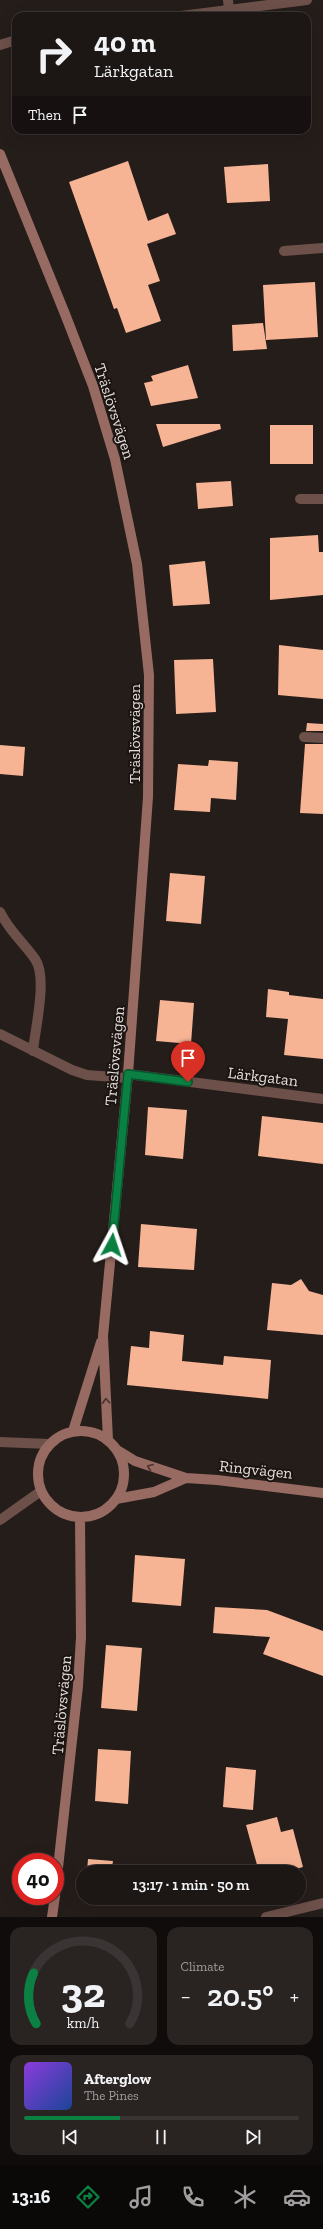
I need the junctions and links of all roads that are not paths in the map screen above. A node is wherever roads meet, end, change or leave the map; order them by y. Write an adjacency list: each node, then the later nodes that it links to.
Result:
1 (307, 0): 2 (street)
2 (229, 5): 3 (street)
3 (198, 12)
4 (12, 41): 5 (street)
5 (0, 45)
6 (0, 154): 7 (street, Träslövsvägen)
7 (2, 169): 17 (street, Träslövsvägen)
8 (323, 248): 9 (street)
9 (284, 251)
10 (300, 499): 11 (street)
11 (323, 499)
12 (304, 737): 13 (street)
13 (323, 738)
14 (0, 912): 16 (street)
15 (0, 1034): 16 (street, Lärkgatan)
16 (33, 1050): 17 (street, Lärkgatan)
17 (128, 1076): 18 (street, Lärkgatan); 19 (street, Träslövsvägen)
18 (323, 1099)
19 (103, 1336): 20 (street, Träslövsvägen); 21 (street, Träslövsvägen, one-way to 19)
20 (73, 1431): 21 (street); 23 (street)
21 (108, 1440): 24 (street)
22 (0, 1442): 23 (street)
23 (49, 1444): 26 (street)
24 (117, 1450): 25 (street, Ringvägen, one-way to 24); 28 (street)
25 (186, 1478): 27 (street, Ringvägen); 28 (street, Ringvägen)
26 (41, 1491): 29 (street); 30 (street)
27 (323, 1493)
28 (116, 1499): 29 (street)
29 (80, 1517): 31 (street, Träslövsvägen)
30 (0, 1520)
31 (60, 1853)
32 (323, 1903): 35 (street)
33 (54, 1905): 34 (street, Träslövsvägen)
34 (52, 1917)
35 (266, 1917)

